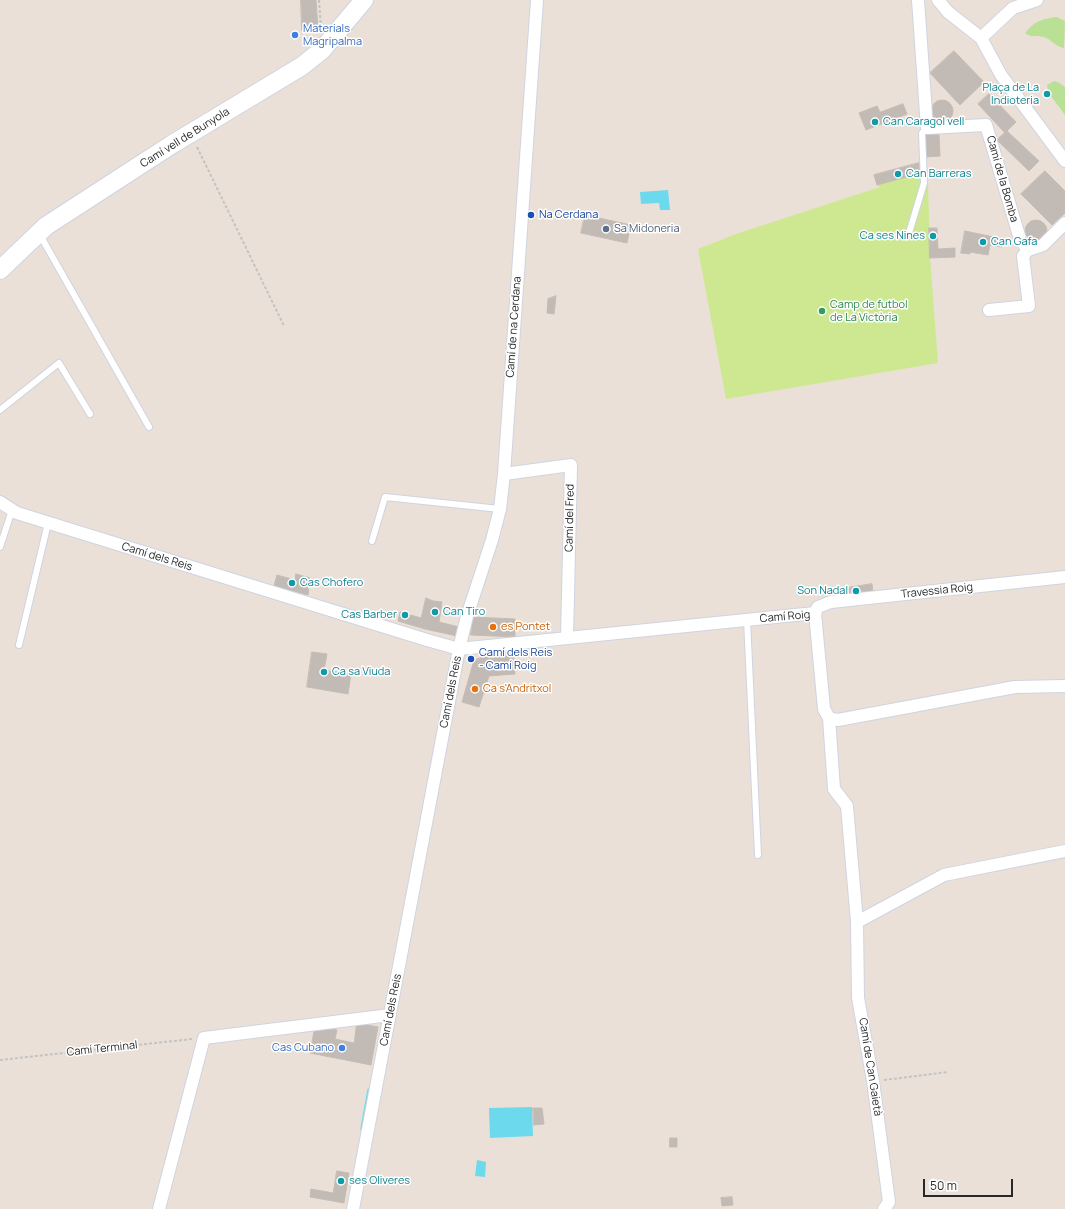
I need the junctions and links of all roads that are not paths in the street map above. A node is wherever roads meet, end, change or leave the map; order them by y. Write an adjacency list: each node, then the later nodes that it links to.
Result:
1 (364, 0): 10 (street, Camí vell de Bunyola)
2 (536, 0): 18 (street, Camí de na Cerdana)
3 (918, 0): 7 (street)
4 (938, 0): 6 (street)
5 (1037, 0): 6 (street)
6 (980, 38): 8 (street)
7 (926, 128): 11 (lane); 12 (street, Camí de la Bomba)
8 (1065, 161)
9 (1065, 223): 12 (street)
10 (39, 233): 13 (street, Camí vell de Bunyola); 17 (lane)
11 (909, 233)
12 (1028, 250): 14 (street)
13 (0, 270)
14 (989, 310)
15 (0, 410): 16 (lane)
16 (90, 414)
17 (149, 427)
18 (504, 474): 20 (street, Camí de na Cerdana); 28 (street, Camí del Fred)
19 (0, 502): 21 (street, Camí dels Reis)
20 (500, 509): 23 (lane); 30 (street, Camí de na Cerdana)
21 (12, 510): 22 (street, Camí dels Reis); 24 (lane)
22 (48, 523): 29 (lane); 30 (street, Camí dels Reis)
23 (372, 541)
24 (0, 547)
25 (1065, 577): 26 (street, Travessia Roig)
26 (815, 613): 27 (street, Camí Roig); 32 (street, Camí Roig)
27 (747, 620): 28 (street, Camí Roig); 34 (lane)
28 (567, 638): 30 (street, Camí Roig)
29 (19, 645)
30 (459, 649): 36 (street, Camí dels Reis)
31 (1065, 686): 32 (street)
32 (829, 718): 35 (street, Camí Roig)
33 (1065, 852): 35 (street)
34 (758, 855)
35 (857, 922): 39 (street, Camí de Can Gaietà)
36 (390, 1015): 37 (street); 38 (street, Camí dels Reis)
37 (159, 1209)
38 (353, 1209)
39 (884, 1209)

